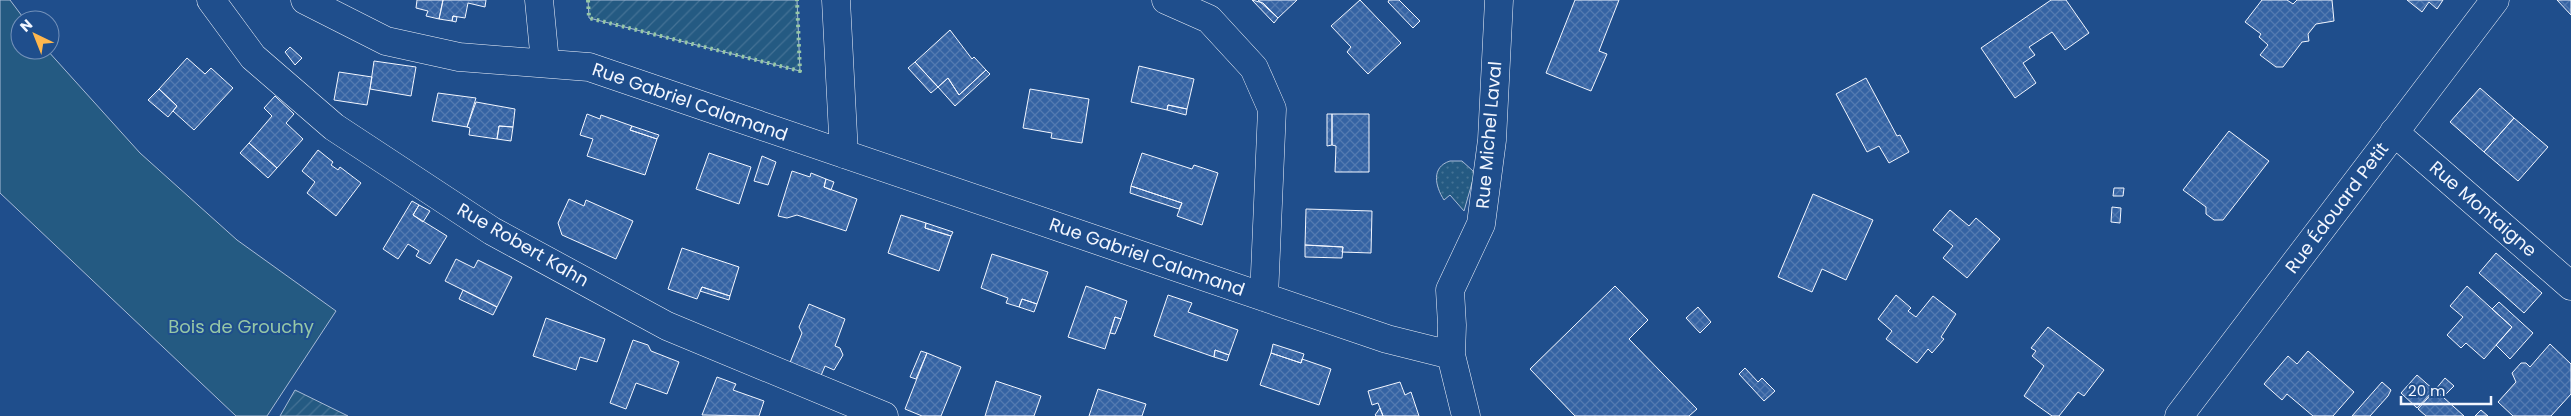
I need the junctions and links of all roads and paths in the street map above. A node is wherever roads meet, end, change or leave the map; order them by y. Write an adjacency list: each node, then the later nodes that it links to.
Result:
1 (211, 0): 15 (street, Rue Robert Kahn)
2 (305, 0): 8 (street, Rue Gabriel Calamand)
3 (539, 0): 8 (street)
4 (836, 0): 10 (street)
5 (1166, 0): 12 (street)
6 (1499, 0): 13 (street, Rue Michel Laval)
7 (2495, 0): 9 (street, Rue Édouard Petit)
8 (545, 62): 10 (street, Rue Gabriel Calamand)
9 (2394, 132): 11 (street, Rue Montaigne); 14 (street, Rue Édouard Petit)
10 (844, 154): 12 (street, Rue Gabriel Calamand)
11 (2571, 286)
12 (1264, 297): 13 (street, Rue Gabriel Calamand)
13 (1451, 355): 16 (street, Rue Michel Laval)
14 (2192, 411)
15 (884, 416)
16 (1466, 416)

